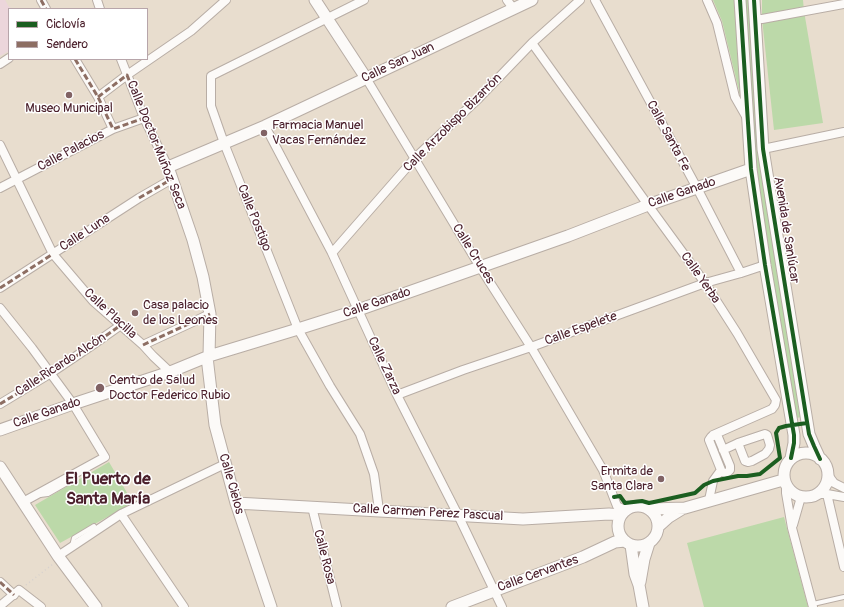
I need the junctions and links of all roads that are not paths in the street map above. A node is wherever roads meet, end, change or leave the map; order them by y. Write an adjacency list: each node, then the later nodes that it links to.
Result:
1 (226, 0): 17 (street)
2 (315, 0): 12 (street, Calle Cruces)
3 (364, 0): 12 (street, Calle Postigo)
4 (532, 0): 10 (street, Calle San Juan)
5 (580, 0): 14 (street, Calle Arzobispo Bizarrón)
6 (595, 0): 34 (street, Calle Santa Fe)
7 (707, 0): 21 (street)
8 (740, 0): 21 (street, Avenida de Sanlúcar)
9 (754, 0): 13 (street, Avenida de Sanlúcar)
10 (510, 4): 18 (street, Calle San Juan)
11 (844, 4): 13 (street)
12 (327, 18): 18 (street, Calle Cruces); 25 (street, Calle Postigo)
13 (755, 19): 27 (street, Avenida de Sanlúcar)
14 (532, 42): 28 (street, Calle Arzobispo Bizarrón); 35 (street, Calle Yerba)
15 (76, 60): 19 (street)
16 (121, 60): 17 (street, Calle Doctor Muñoz Seca)
17 (127, 75): 19 (street); 20 (street, Calle Doctor Muñoz Seca)
18 (366, 78): 22 (street, Calle San Juan); 28 (street, Calle Cruces)
19 (98, 97): 23 (street)
20 (144, 118): 23 (street, Calle Palacios); 29 (street, Calle Doctor Muñoz Seca)
21 (747, 118): 30 (street, Avenida de Sanlúcar)
22 (265, 126): 25 (street); 36 (street, Calle Zarza)
23 (113, 129): 31 (street, Calle Palacios)
24 (844, 132): 27 (street)
25 (224, 143): 29 (street); 47 (street, Calle Postigo)
26 (0, 145): 31 (street, Calle Placilla)
27 (763, 149): 61 (street, Avenida de Sanlúcar)
28 (415, 158): 36 (street, Calle Arzobispo Bizarrón); 39 (street, Calle Cruces)
29 (168, 167): 32 (street, Calle Doctor Muñoz Seca)
30 (751, 169): 34 (street, Calle Ganado); 38 (street, Avenida de Sanlúcar)
31 (17, 180): 33 (street, Calle Palacios); 37 (street, Calle Placilla)
32 (172, 180): 37 (street, Calle Luna); 45 (street, Calle Doctor Muñoz Seca)
33 (0, 188)
34 (697, 188): 35 (street, Calle Ganado); 40 (street, Calle Santa Fe)
35 (648, 205): 39 (street, Calle Ganado); 41 (street, Calle Yerba)
36 (332, 253): 44 (street, Calle Zarza)
37 (53, 254): 42 (street, Calle Luna); 46 (street, Calle Placilla)
38 (765, 265): 40 (street, Calle Espelete); 60 (street, Avenida de Sanlúcar)
39 (480, 266): 44 (street, Calle Ganado); 49 (street, Calle Cruces)
40 (741, 273): 41 (street, Calle Espelete)
41 (705, 283): 49 (street, Calle Espelete); 57 (street, Calle Yerba)
42 (0, 288)
43 (0, 308): 52 (street)
44 (358, 310): 47 (street, Calle Ganado); 53 (street, Calle Zarza)
45 (210, 314): 48 (street); 50 (street, Calle Doctor Muñoz Seca)
46 (121, 325): 48 (street, Calle Placilla); 52 (street, Calle Ricardo Alcón)
47 (298, 329): 50 (street, Calle Ganado); 79 (street, Calle Postigo)
48 (143, 345): 51 (street, Calle Placilla)
49 (531, 347): 53 (street, Calle Espelete); 80 (street, Calle Cruces)
50 (208, 357): 51 (street, Calle Ganado); 62 (street, Calle Cielos)
51 (170, 372): 55 (street, Calle Ganado)
52 (51, 373): 54 (street, Calle Ricardo Alcón); 55 (street)
53 (397, 395): 82 (street, Calle Zarza)
54 (0, 404)
55 (73, 404): 56 (street, Calle Ganado); 70 (street)
56 (0, 430)
57 (713, 435): 59 (street); 64 (street)
58 (738, 443): 59 (street)
59 (723, 450): 64 (street)
60 (791, 458): 61 (street); 67 (street)
61 (820, 458): 65 (street)
62 (225, 464): 75 (street, Calle Cielos); 81 (street)
63 (0, 467): 74 (street)
64 (721, 470): 73 (street)
65 (828, 475): 68 (street); 69 (street)
66 (69, 482): 70 (lane)
67 (785, 483): 71 (street); 73 (street); 85 (street)
68 (844, 488)
69 (822, 494): 71 (street); 72 (street); 90 (street)
70 (36, 495): 74 (street)
71 (801, 497): 85 (street)
72 (844, 497)
73 (709, 500): 77 (street)
74 (23, 502): 89 (street)
75 (236, 502): 76 (street, Calle Carmen Perez Pascual); 101 (street, Calle Cielos)
76 (312, 507): 79 (street, Calle Carmen Perez Pascual); 102 (street, Calle Rosa)
77 (685, 508): 78 (street); 84 (street)
78 (651, 509): 80 (street); 84 (street)
79 (379, 510): 82 (street, Calle Carmen Perez Pascual)
80 (623, 513): 82 (street, Calle Carmen Perez Pascual); 86 (street)
81 (121, 514): 88 (street); 100 (street)
82 (458, 515): 93 (street, Calle Zarza)
83 (94, 526): 88 (lane)
84 (659, 526): 87 (street)
85 (792, 528): 97 (street)
86 (628, 543): 87 (street); 92 (street); 93 (street, Calle Cervantes)
87 (649, 543): 92 (street)
88 (72, 547): 89 (street)
89 (58, 556): 99 (street)
90 (844, 567)
91 (0, 582): 94 (street)
92 (639, 585): 105 (street)
93 (495, 590): 103 (street, Calle Cervantes); 104 (street, Calle Zarza)
94 (17, 592): 96 (street); 98 (street)
95 (844, 597): 97 (lane)
96 (0, 606)
97 (813, 606)
98 (40, 607)
99 (96, 607)
100 (184, 607)
101 (271, 607)
102 (336, 607)
103 (452, 607)
104 (502, 607)
105 (642, 607)

